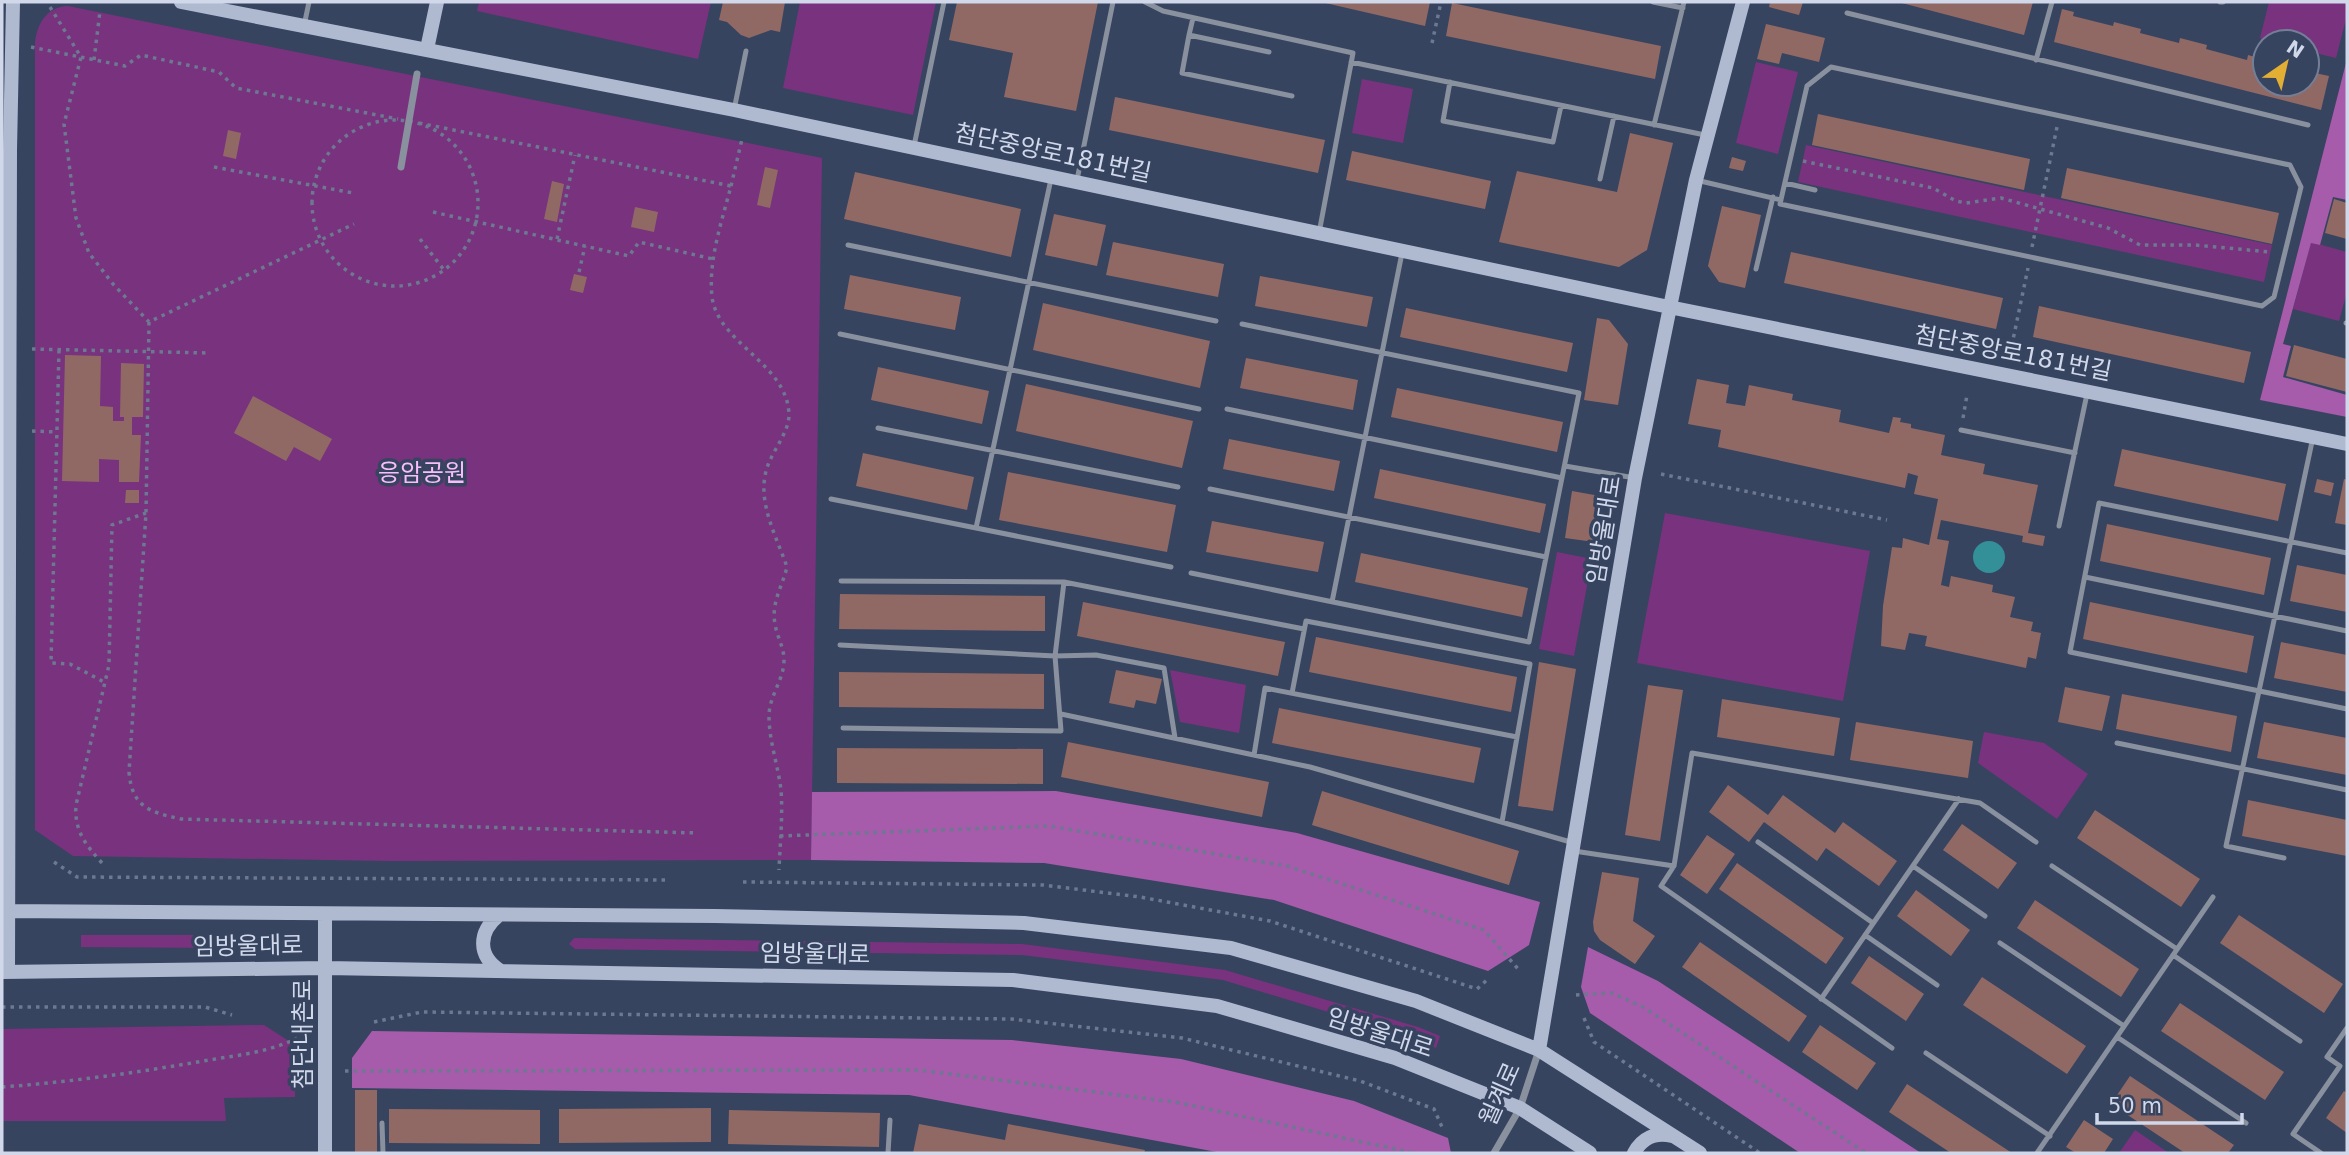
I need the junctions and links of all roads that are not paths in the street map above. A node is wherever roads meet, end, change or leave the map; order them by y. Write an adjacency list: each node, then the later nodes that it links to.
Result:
1 (13, 2): 31 (street, 임방울대로)
2 (181, 2): 14 (street, 첨단중앙로181번길)
3 (309, 2): 14 (lane)
4 (437, 2): 16 (street)
5 (944, 2): 30 (lane)
6 (1113, 2): 36 (lane)
7 (1145, 2): 13 (lane)
8 (1653, 2): 11 (lane)
9 (1743, 2): 29 (street)
10 (2052, 2): 19 (lane)
11 (1684, 5): 27 (lane)
12 (1847, 13): 19 (lane)
13 (1193, 18): 15 (lane); 20 (lane)
14 (304, 26): 16 (street, 첨단중앙로181번길)
15 (1189, 35): 18 (lane); 23 (lane)
16 (427, 49): 25 (street, 첨단중앙로181번길)
17 (746, 51): 25 (lane)
18 (1269, 52)
19 (2036, 60): 28 (lane)
20 (1351, 62): 22 (lane); 41 (lane)
21 (417, 74): 32 (street)
22 (1450, 82): 24 (lane); 24 (lane)
23 (1292, 96)
24 (1561, 106): 26 (lane)
25 (734, 110): 30 (street, 첨단중앙로181번길)
26 (1614, 116): 27 (lane); 34 (lane)
27 (1654, 125): 29 (lane)
28 (2308, 125)
29 (1708, 136): 35 (street)
30 (914, 148): 33 (street, 첨단중앙로181번길)
31 (6, 150): 59 (street, 임방울대로)
32 (401, 167)
33 (1051, 176): 36 (street, 첨단중앙로181번길); 45 (lane)
34 (1600, 179)
35 (1696, 180): 39 (lane); 46 (street)
36 (1077, 181): 41 (street, 첨단중앙로181번길)
37 (1784, 183): 38 (lane); 40 (lane); 40 (lane)
38 (1815, 190)
39 (1773, 198): 40 (lane); 44 (lane)
40 (1781, 200)
41 (1319, 233): 43 (street, 첨단중앙로181번길)
42 (848, 244): 45 (lane)
43 (1402, 250): 46 (street, 첨단중앙로181번길); 50 (lane)
44 (1756, 269)
45 (1029, 282): 47 (lane); 51 (lane)
46 (1669, 307): 52 (street, 첨단중앙로181번길); 65 (street, 임방울대로)
47 (1216, 321)
48 (1242, 324): 50 (lane)
49 (840, 334): 51 (lane)
50 (1382, 353): 57 (lane); 63 (lane)
51 (1010, 369): 53 (lane); 61 (lane)
52 (2088, 391): 58 (street, 첨단중앙로181번길); 62 (lane)
53 (1199, 409)
54 (1227, 409): 57 (lane)
55 (878, 428): 61 (lane)
56 (1961, 430): 62 (lane)
57 (1365, 437): 64 (lane); 69 (lane)
58 (2313, 437): 60 (street, 첨단중앙로181번길); 72 (lane)
59 (5, 444): 88 (street, 임방울대로)
60 (2347, 444)
61 (993, 451): 66 (lane); 71 (lane)
62 (2075, 453): 70 (lane)
63 (1564, 466): 64 (lane); 65 (lane)
64 (1562, 478): 74 (lane)
65 (1635, 478): 102 (street, 임방울대로)
66 (1178, 487)
67 (1210, 489): 69 (lane)
68 (831, 499): 71 (lane)
69 (1349, 517): 74 (lane); 80 (lane)
70 (2059, 526)
71 (976, 528): 75 (lane)
72 (2291, 542): 73 (lane); 77 (lane); 81 (lane)
73 (2347, 553)
74 (1546, 558): 80 (lane)
75 (1171, 567)
76 (1191, 573): 80 (lane)
77 (2085, 577): 81 (lane); 86 (lane)
78 (841, 581): 79 (lane)
79 (1064, 582): 82 (lane); 85 (lane)
80 (1332, 602)
81 (2275, 616): 83 (lane); 86 (lane)
82 (1304, 629): 87 (lane); 92 (lane)
83 (2347, 631)
84 (840, 645): 85 (lane)
85 (1055, 656): 90 (lane); 93 (lane)
86 (2259, 691): 89 (lane); 96 (lane)
87 (1292, 693): 92 (lane); 95 (lane)
88 (5, 707): 108 (street, 임방울대로)
89 (2347, 709)
90 (1061, 714): 91 (lane); 93 (lane)
91 (843, 728)
92 (1517, 737): 99 (lane)
93 (1175, 738): 95 (lane)
94 (2117, 743): 96 (lane)
95 (1254, 755): 99 (lane)
96 (2242, 769): 97 (lane); 103 (lane)
97 (2347, 790)
98 (1959, 799): 101 (lane); 104 (lane); 105 (lane)
99 (1502, 822): 102 (lane)
100 (1758, 842): 112 (lane)
101 (2036, 842)
102 (1575, 847): 104 (lane); 126 (street, 임방울대로)
103 (2284, 858)
104 (1674, 866): 120 (lane)
105 (1913, 866): 111 (lane); 112 (lane)
106 (2052, 866): 115 (lane)
107 (2213, 897): 115 (lane)
108 (4, 911): 109 (street, 임방울대로); 118 (street, 임방울대로)
109 (325, 914): 110 (street, 임방울대로); 116 (street, 첨단내촌로)
110 (499, 915): 117 (street); 126 (street, 임방울대로)
111 (1985, 916)
112 (1873, 923): 113 (lane)
113 (1865, 935): 119 (lane); 120 (lane)
114 (2000, 943): 121 (lane)
115 (2175, 952): 121 (lane); 124 (lane)
116 (326, 968): 117 (street, 임방울대로); 118 (street, 임방울대로); 137 (street, 첨단내촌로)
117 (501, 971): 130 (street, 임방울대로)
118 (5, 972)
119 (1937, 985)
120 (1821, 999): 125 (lane)
121 (2124, 1026): 123 (lane)
122 (2347, 1028): 128 (lane)
123 (2117, 1037): 133 (lane); 134 (lane)
124 (2301, 1041)
125 (1892, 1048)
126 (1539, 1050): 130 (street, 월계로); 135 (street, 임방울대로)
127 (1926, 1053): 134 (lane)
128 (2340, 1066): 129 (lane); 145 (lane)
129 (2347, 1070)
130 (1520, 1108): 140 (street, 월계로); 141 (street, 임방울대로)
131 (890, 1121): 139 (lane)
132 (382, 1123): 138 (lane)
133 (2246, 1124)
134 (2050, 1136): 136 (lane)
135 (1682, 1141): 142 (street); 143 (street, 임방울대로)
136 (2039, 1151): 144 (lane)
137 (325, 1153)
138 (383, 1153)
139 (888, 1153)
140 (1493, 1153)
141 (1590, 1153)
142 (1634, 1153)
143 (1700, 1153)
144 (2048, 1153)
145 (2321, 1153)

